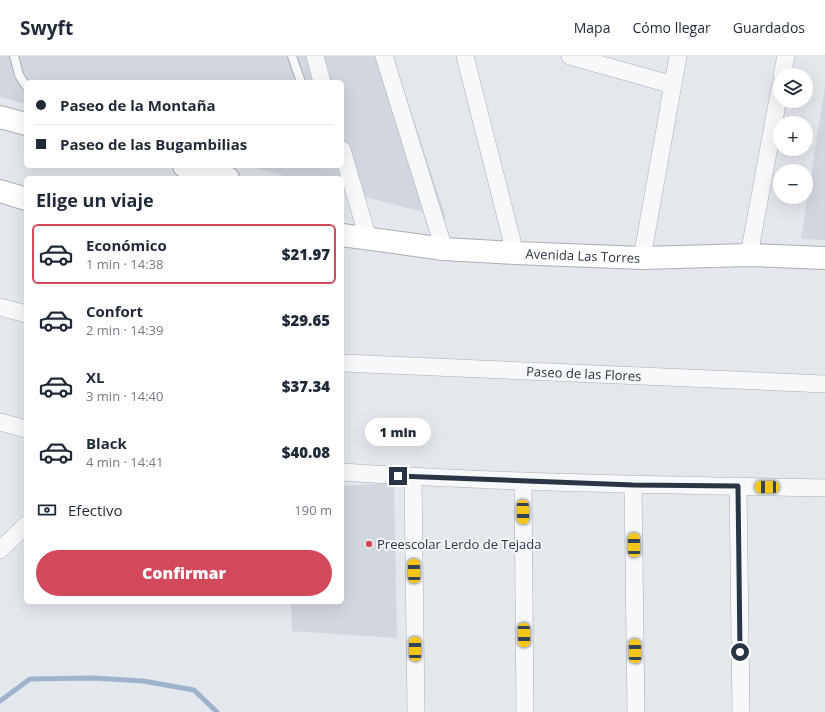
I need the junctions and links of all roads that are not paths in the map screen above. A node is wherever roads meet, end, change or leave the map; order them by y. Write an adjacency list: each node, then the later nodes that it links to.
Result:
1 (14, 56): 12 (lane)
2 (292, 56): 10 (lane)
3 (315, 56): 11 (street)
4 (384, 56): 24 (street)
5 (465, 56): 25 (street)
6 (570, 56): 13 (street)
7 (678, 56): 13 (street)
8 (786, 56): 9 (street)
9 (783, 68)
10 (300, 80)
11 (321, 80)
12 (24, 83)
13 (673, 85): 27 (street)
14 (776, 108): 26 (street)
15 (0, 117): 16 (street)
16 (24, 123)
17 (344, 157): 23 (street)
18 (191, 168): 19 (street)
19 (221, 176)
20 (0, 191): 21 (street)
21 (24, 198)
22 (344, 235): 23 (street, Avenida Las Torres)
23 (368, 238): 24 (street, Avenida Las Torres)
24 (444, 249): 25 (street, Avenida Las Torres)
25 (515, 253): 27 (street, Avenida Las Torres)
26 (749, 255): 27 (street, Avenida Las Torres); 28 (street, Avenida Las Torres)
27 (642, 258)
28 (825, 258)
29 (0, 307): 30 (street)
30 (24, 313)
31 (344, 363): 32 (street, Paseo de las Flores)
32 (825, 384)
33 (0, 422): 34 (street)
34 (24, 428)
35 (344, 472): 36 (street)
36 (413, 477): 37 (street); 43 (street)
37 (523, 481): 38 (street); 44 (street)
38 (633, 485): 39 (street); 45 (street)
39 (738, 486): 40 (street); 46 (street)
40 (825, 488)
41 (24, 527): 42 (street)
42 (0, 550)
43 (416, 712)
44 (525, 712)
45 (636, 712)
46 (740, 712)

